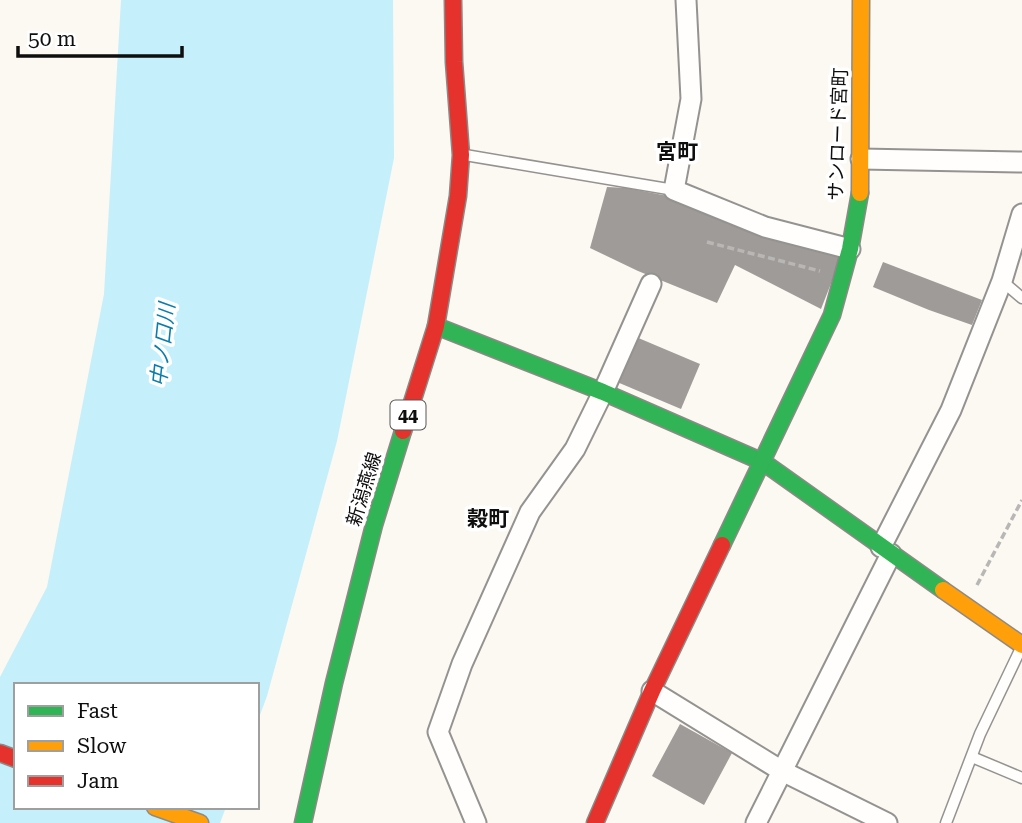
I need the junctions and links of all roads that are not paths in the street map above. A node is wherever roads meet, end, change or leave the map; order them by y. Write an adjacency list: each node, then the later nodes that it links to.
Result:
1 (453, 0): 4 (street, 新潟燕線 / 44)
2 (686, 0): 7 (street)
3 (862, 0): 5 (street, サンロード宮町)
4 (461, 155): 7 (lane); 13 (street, 新潟燕線 / 44)
5 (861, 159): 6 (street); 9 (street, サンロード宮町)
6 (1022, 162)
7 (674, 190): 9 (street)
8 (1022, 214): 10 (street)
9 (850, 249): 15 (street, サンロード宮町)
10 (1002, 281): 12 (lane); 16 (street)
11 (651, 284): 14 (street)
12 (1022, 298)
13 (436, 326): 14 (street); 23 (street, 新潟燕線 / 44)
14 (603, 391): 15 (street); 25 (street)
15 (763, 462): 16 (street); 18 (street, サンロード宮町)
16 (886, 551): 17 (street); 20 (street)
17 (1022, 645): 19 (lane)
18 (652, 691): 20 (street); 26 (street, サンロード宮町)
19 (972, 757): 21 (lane); 29 (lane)
20 (782, 771): 27 (street); 28 (street)
21 (1022, 778)
22 (161, 809): 24 (street)
23 (308, 817)
24 (200, 823)
25 (476, 823)
26 (595, 823)
27 (756, 823)
28 (887, 823)
29 (946, 823)

